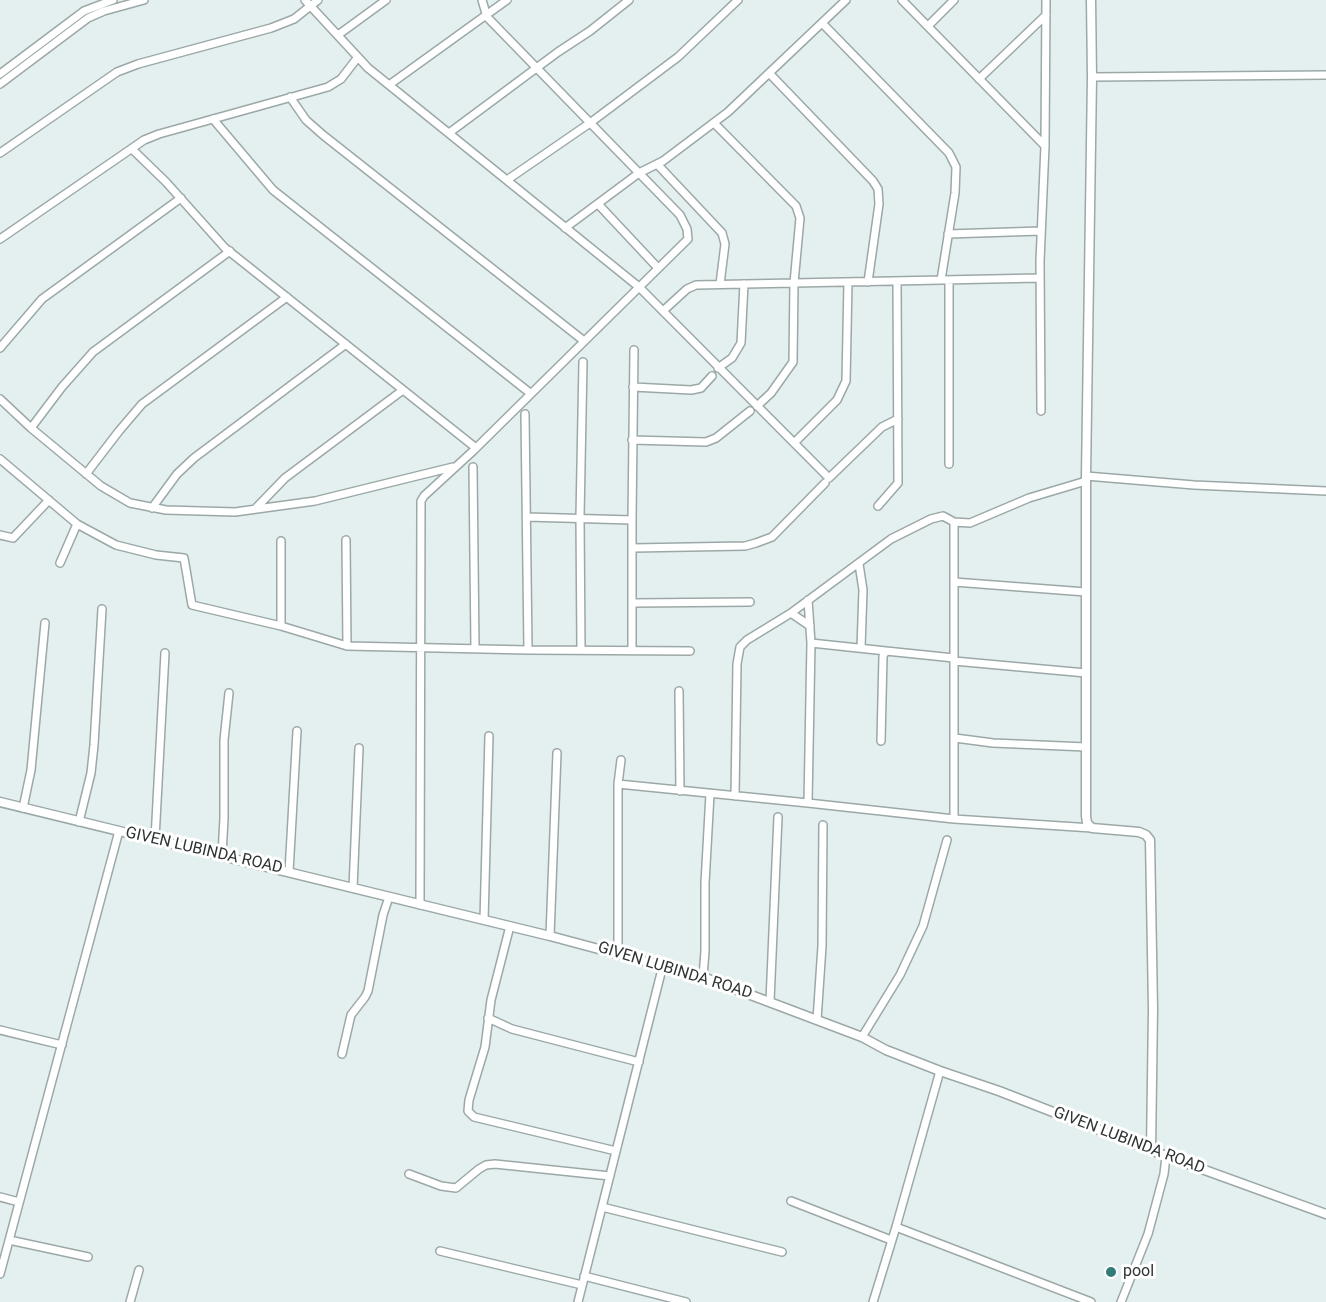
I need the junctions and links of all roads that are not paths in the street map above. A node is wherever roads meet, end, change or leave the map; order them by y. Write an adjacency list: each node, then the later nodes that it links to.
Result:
1 (113, 0): 23 (street)
2 (144, 0): 27 (street)
3 (318, 0): 14 (street)
4 (386, 0): 19 (street)
5 (482, 0): 15 (street)
6 (507, 0): 15 (street)
7 (629, 0): 21 (street)
8 (738, 0): 31 (street)
9 (846, 0): 17 (street)
10 (902, 0): 18 (street)
11 (954, 0): 18 (street)
12 (1046, 0): 16 (street)
13 (1091, 0): 25 (street)
14 (308, 2): 19 (street); 36 (street)
15 (486, 14): 21 (street); 28 (street)
16 (1046, 15): 26 (street); 34 (street)
17 (822, 23): 22 (street); 44 (street)
18 (928, 26): 26 (street)
19 (338, 34): 20 (street)
20 (358, 57): 28 (street); 29 (street)
21 (536, 68): 31 (street); 33 (street)
22 (769, 73): 32 (street); 52 (street)
23 (0, 74)
24 (1326, 75): 25 (street)
25 (1092, 77): 84 (street)
26 (979, 79): 34 (street)
27 (0, 84)
28 (389, 85): 33 (street)
29 (290, 97): 30 (street); 59 (street)
30 (213, 119): 35 (street); 68 (street)
31 (590, 123): 38 (street); 39 (street)
32 (714, 123): 37 (street); 53 (street)
33 (449, 134): 39 (street)
34 (1045, 146): 43 (street)
35 (132, 149): 40 (street); 45 (street)
36 (0, 153)
37 (657, 164): 38 (street); 54 (street)
38 (639, 173): 41 (street); 47 (street)
39 (507, 180): 42 (street)
40 (181, 198): 46 (street); 61 (street)
41 (597, 204): 42 (street); 47 (street)
42 (565, 228): 56 (street)
43 (1041, 231): 44 (street); 48 (street)
44 (948, 234): 49 (street)
45 (0, 240)
46 (230, 251): 57 (street); 75 (street)
47 (658, 268): 56 (street)
48 (1040, 278): 49 (street); 72 (street)
49 (945, 280): 50 (street); 80 (street)
50 (897, 281): 52 (street); 74 (street)
51 (848, 282): 52 (street); 53 (street); 77 (street)
52 (868, 282)
53 (794, 283): 55 (street); 70 (street)
54 (720, 284): 55 (street); 58 (street)
55 (744, 284): 64 (street)
56 (639, 287): 58 (street); 59 (street)
57 (287, 297): 60 (street); 83 (street)
58 (663, 311): 64 (street)
59 (584, 341): 68 (street)
60 (346, 344): 67 (street); 89 (street)
61 (0, 348)
62 (634, 350): 66 (street)
63 (583, 362): 92 (street)
64 (718, 368): 70 (street)
65 (712, 376): 66 (street)
66 (633, 387): 76 (street)
67 (403, 390): 78 (street); 90 (street)
68 (530, 393): 78 (street)
69 (0, 399): 75 (street)
70 (757, 406): 77 (street)
71 (750, 411): 76 (street)
72 (1041, 411)
73 (525, 414): 91 (street)
74 (898, 419): 77 (street); 88 (street)
75 (31, 428): 83 (street)
76 (633, 440): 93 (street)
77 (794, 443)
78 (476, 448): 81 (street)
79 (0, 459): 87 (street)
80 (949, 464)
81 (456, 467): 90 (street); 115 (street)
82 (473, 467): 116 (street)
83 (86, 474): 89 (street)
84 (1086, 479): 86 (street); 94 (street); 103 (street)
85 (825, 483): 99 (street)
86 (1326, 491)
87 (48, 500): 95 (street); 96 (street)
88 (878, 506)
89 (152, 508): 90 (street)
90 (255, 509)
91 (527, 517): 92 (street); 118 (street)
92 (580, 517): 93 (street); 117 (street)
93 (632, 520): 99 (street)
94 (957, 523): 101 (street); 102 (street)
95 (77, 524): 100 (street); 110 (street)
96 (0, 535)
97 (346, 540): 113 (street)
98 (281, 541): 110 (street)
99 (633, 548): 106 (street)
100 (60, 563)
101 (859, 564): 104 (street); 114 (street)
102 (954, 582): 103 (street); 123 (street)
103 (1086, 592): 124 (street)
104 (808, 600): 108 (street); 111 (street)
105 (750, 602): 106 (street)
106 (633, 603): 119 (street)
107 (102, 609): 144 (street)
108 (791, 614): 111 (street); 138 (street)
109 (45, 623): 141 (street)
110 (281, 626): 113 (street)
111 (810, 626): 112 (street)
112 (811, 643): 114 (street); 140 (street)
113 (347, 646): 115 (street)
114 (861, 648): 121 (street)
115 (420, 649): 116 (street); 154 (street)
116 (475, 650): 118 (street)
117 (581, 650): 118 (street); 119 (street)
118 (528, 651)
119 (632, 651): 120 (street)
120 (690, 651)
121 (886, 651): 123 (street); 130 (street)
122 (165, 653): 148 (street)
123 (954, 659): 124 (street); 129 (street)
124 (1086, 673): 131 (street)
125 (679, 691): 136 (street)
126 (229, 693): 150 (street)
127 (297, 730): 151 (street)
128 (489, 736): 155 (street)
129 (955, 738): 131 (street); 143 (street)
130 (881, 741)
131 (1086, 747): 146 (street)
132 (359, 748): 152 (street)
133 (557, 753): 157 (street)
134 (621, 760): 135 (street)
135 (618, 784): 136 (street); 158 (street)
136 (680, 790): 137 (street)
137 (710, 794): 138 (street); 160 (street)
138 (735, 796): 140 (street)
139 (0, 802): 141 (street, GIVEN LUBINDA ROAD)
140 (808, 803): 143 (street)
141 (23, 808): 144 (street, GIVEN LUBINDA ROAD)
142 (778, 817): 161 (street)
143 (954, 819): 146 (street)
144 (79, 822): 147 (street, GIVEN LUBINDA ROAD)
145 (823, 825): 163 (street)
146 (1087, 826): 170 (street)
147 (119, 831): 148 (street, GIVEN LUBINDA ROAD); 166 (street)
148 (155, 839): 150 (street, GIVEN LUBINDA ROAD)
149 (947, 840): 165 (street)
150 (222, 855): 151 (street, GIVEN LUBINDA ROAD)
151 (290, 872): 152 (street, GIVEN LUBINDA ROAD)
152 (353, 888): 153 (street, GIVEN LUBINDA ROAD)
153 (389, 897): 154 (street, GIVEN LUBINDA ROAD); 167 (street)
154 (420, 905): 155 (street, GIVEN LUBINDA ROAD)
155 (484, 921): 156 (street, GIVEN LUBINDA ROAD)
156 (510, 926): 157 (street, GIVEN LUBINDA ROAD); 162 (street)
157 (550, 936): 158 (street, GIVEN LUBINDA ROAD)
158 (618, 953): 159 (street, GIVEN LUBINDA ROAD)
159 (663, 965): 160 (street, GIVEN LUBINDA ROAD); 168 (street)
160 (703, 977): 161 (street, GIVEN LUBINDA ROAD)
161 (770, 1001): 163 (street, GIVEN LUBINDA ROAD)
162 (488, 1018): 168 (street); 171 (street)
163 (817, 1020): 165 (street, GIVEN LUBINDA ROAD)
164 (0, 1030): 166 (street)
165 (862, 1037): 169 (street, GIVEN LUBINDA ROAD)
166 (62, 1045): 177 (street)
167 (342, 1054)
168 (639, 1062): 171 (street)
169 (939, 1071): 170 (street, GIVEN LUBINDA ROAD); 180 (street)
170 (1151, 1150): 172 (street, GIVEN LUBINDA ROAD)
171 (616, 1151): 174 (street)
172 (1167, 1156): 179 (street, GIVEN LUBINDA ROAD); 195 (street)
173 (410, 1174): 174 (street)
174 (610, 1176): 178 (street)
175 (0, 1197): 177 (street)
176 (791, 1201): 182 (street)
177 (20, 1202): 181 (street)
178 (602, 1207): 184 (street); 188 (street)
179 (1326, 1214)
180 (896, 1227): 182 (street); 194 (street)
181 (9, 1240): 185 (street); 187 (street)
182 (891, 1240): 193 (street)
183 (440, 1251): 189 (street)
184 (782, 1252)
185 (88, 1257)
186 (139, 1270): 190 (street)
187 (0, 1274)
188 (584, 1276): 189 (street); 192 (street)
189 (582, 1285): 191 (street)
190 (130, 1302)
191 (578, 1302)
192 (686, 1302)
193 (873, 1302)
194 (1091, 1302)
195 (1121, 1302)

